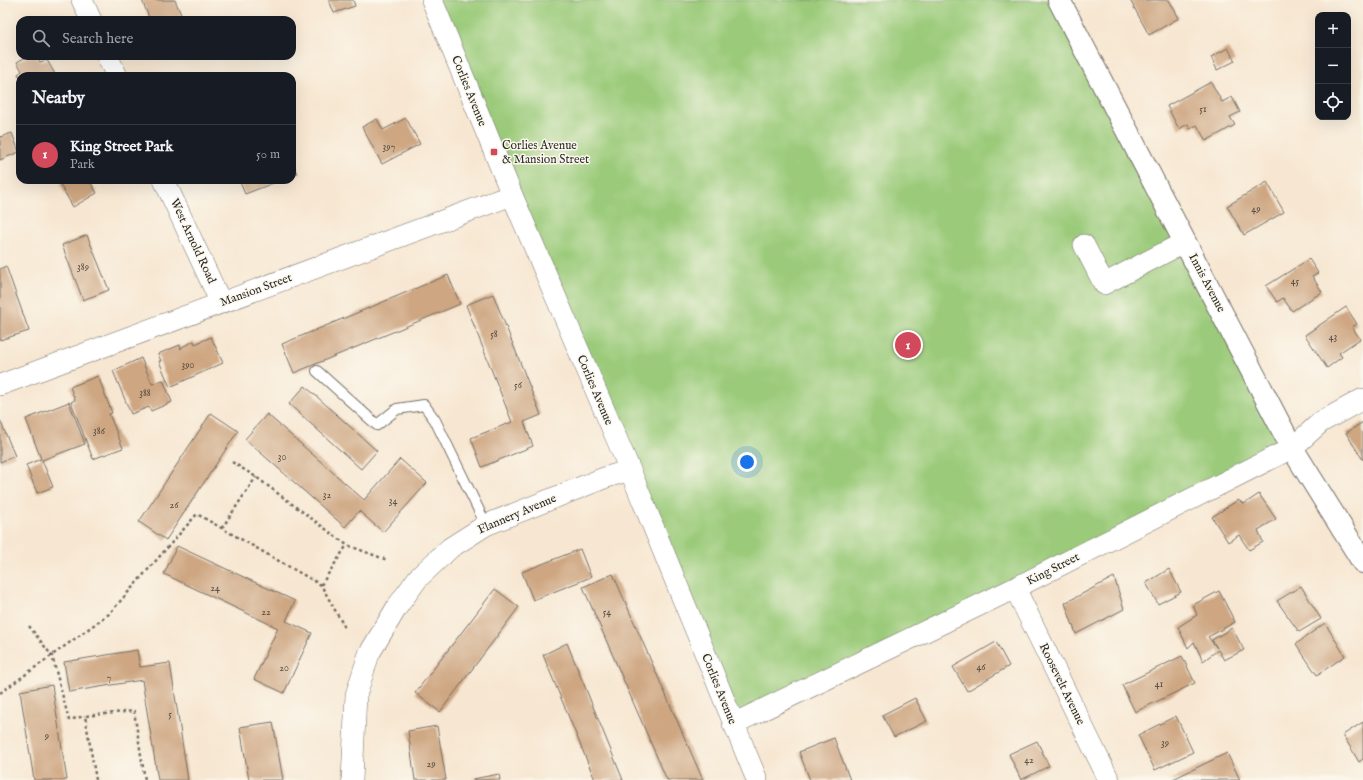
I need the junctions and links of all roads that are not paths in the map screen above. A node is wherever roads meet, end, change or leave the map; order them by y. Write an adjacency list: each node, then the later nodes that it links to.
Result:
1 (82, 0): 4 (street)
2 (432, 0): 8 (street, Corlies Avenue)
3 (1059, 0): 9 (main road, Innis Avenue)
4 (89, 16)
5 (109, 60): 6 (street)
6 (115, 72)
7 (166, 184): 11 (street, West Arnold Road)
8 (512, 195): 11 (street, Mansion Street); 16 (street, Corlies Avenue)
9 (1185, 242): 10 (street); 15 (main road, Innis Avenue)
10 (1084, 245)
11 (221, 303): 13 (street, Mansion Street)
12 (317, 371): 17 (lane)
13 (0, 385)
14 (1363, 400): 15 (street, King Street)
15 (1292, 448): 18 (main road, Innis Avenue); 19 (street, King Street)
16 (630, 470): 17 (street, Flannery Avenue); 20 (street, Corlies Avenue)
17 (486, 525): 21 (street, Flannery Avenue)
18 (1363, 562)
19 (1015, 588): 20 (street, King Street); 23 (street, Roosevelt Avenue)
20 (733, 724): 22 (street, Corlies Avenue)
21 (352, 780)
22 (757, 780)
23 (1108, 780)

